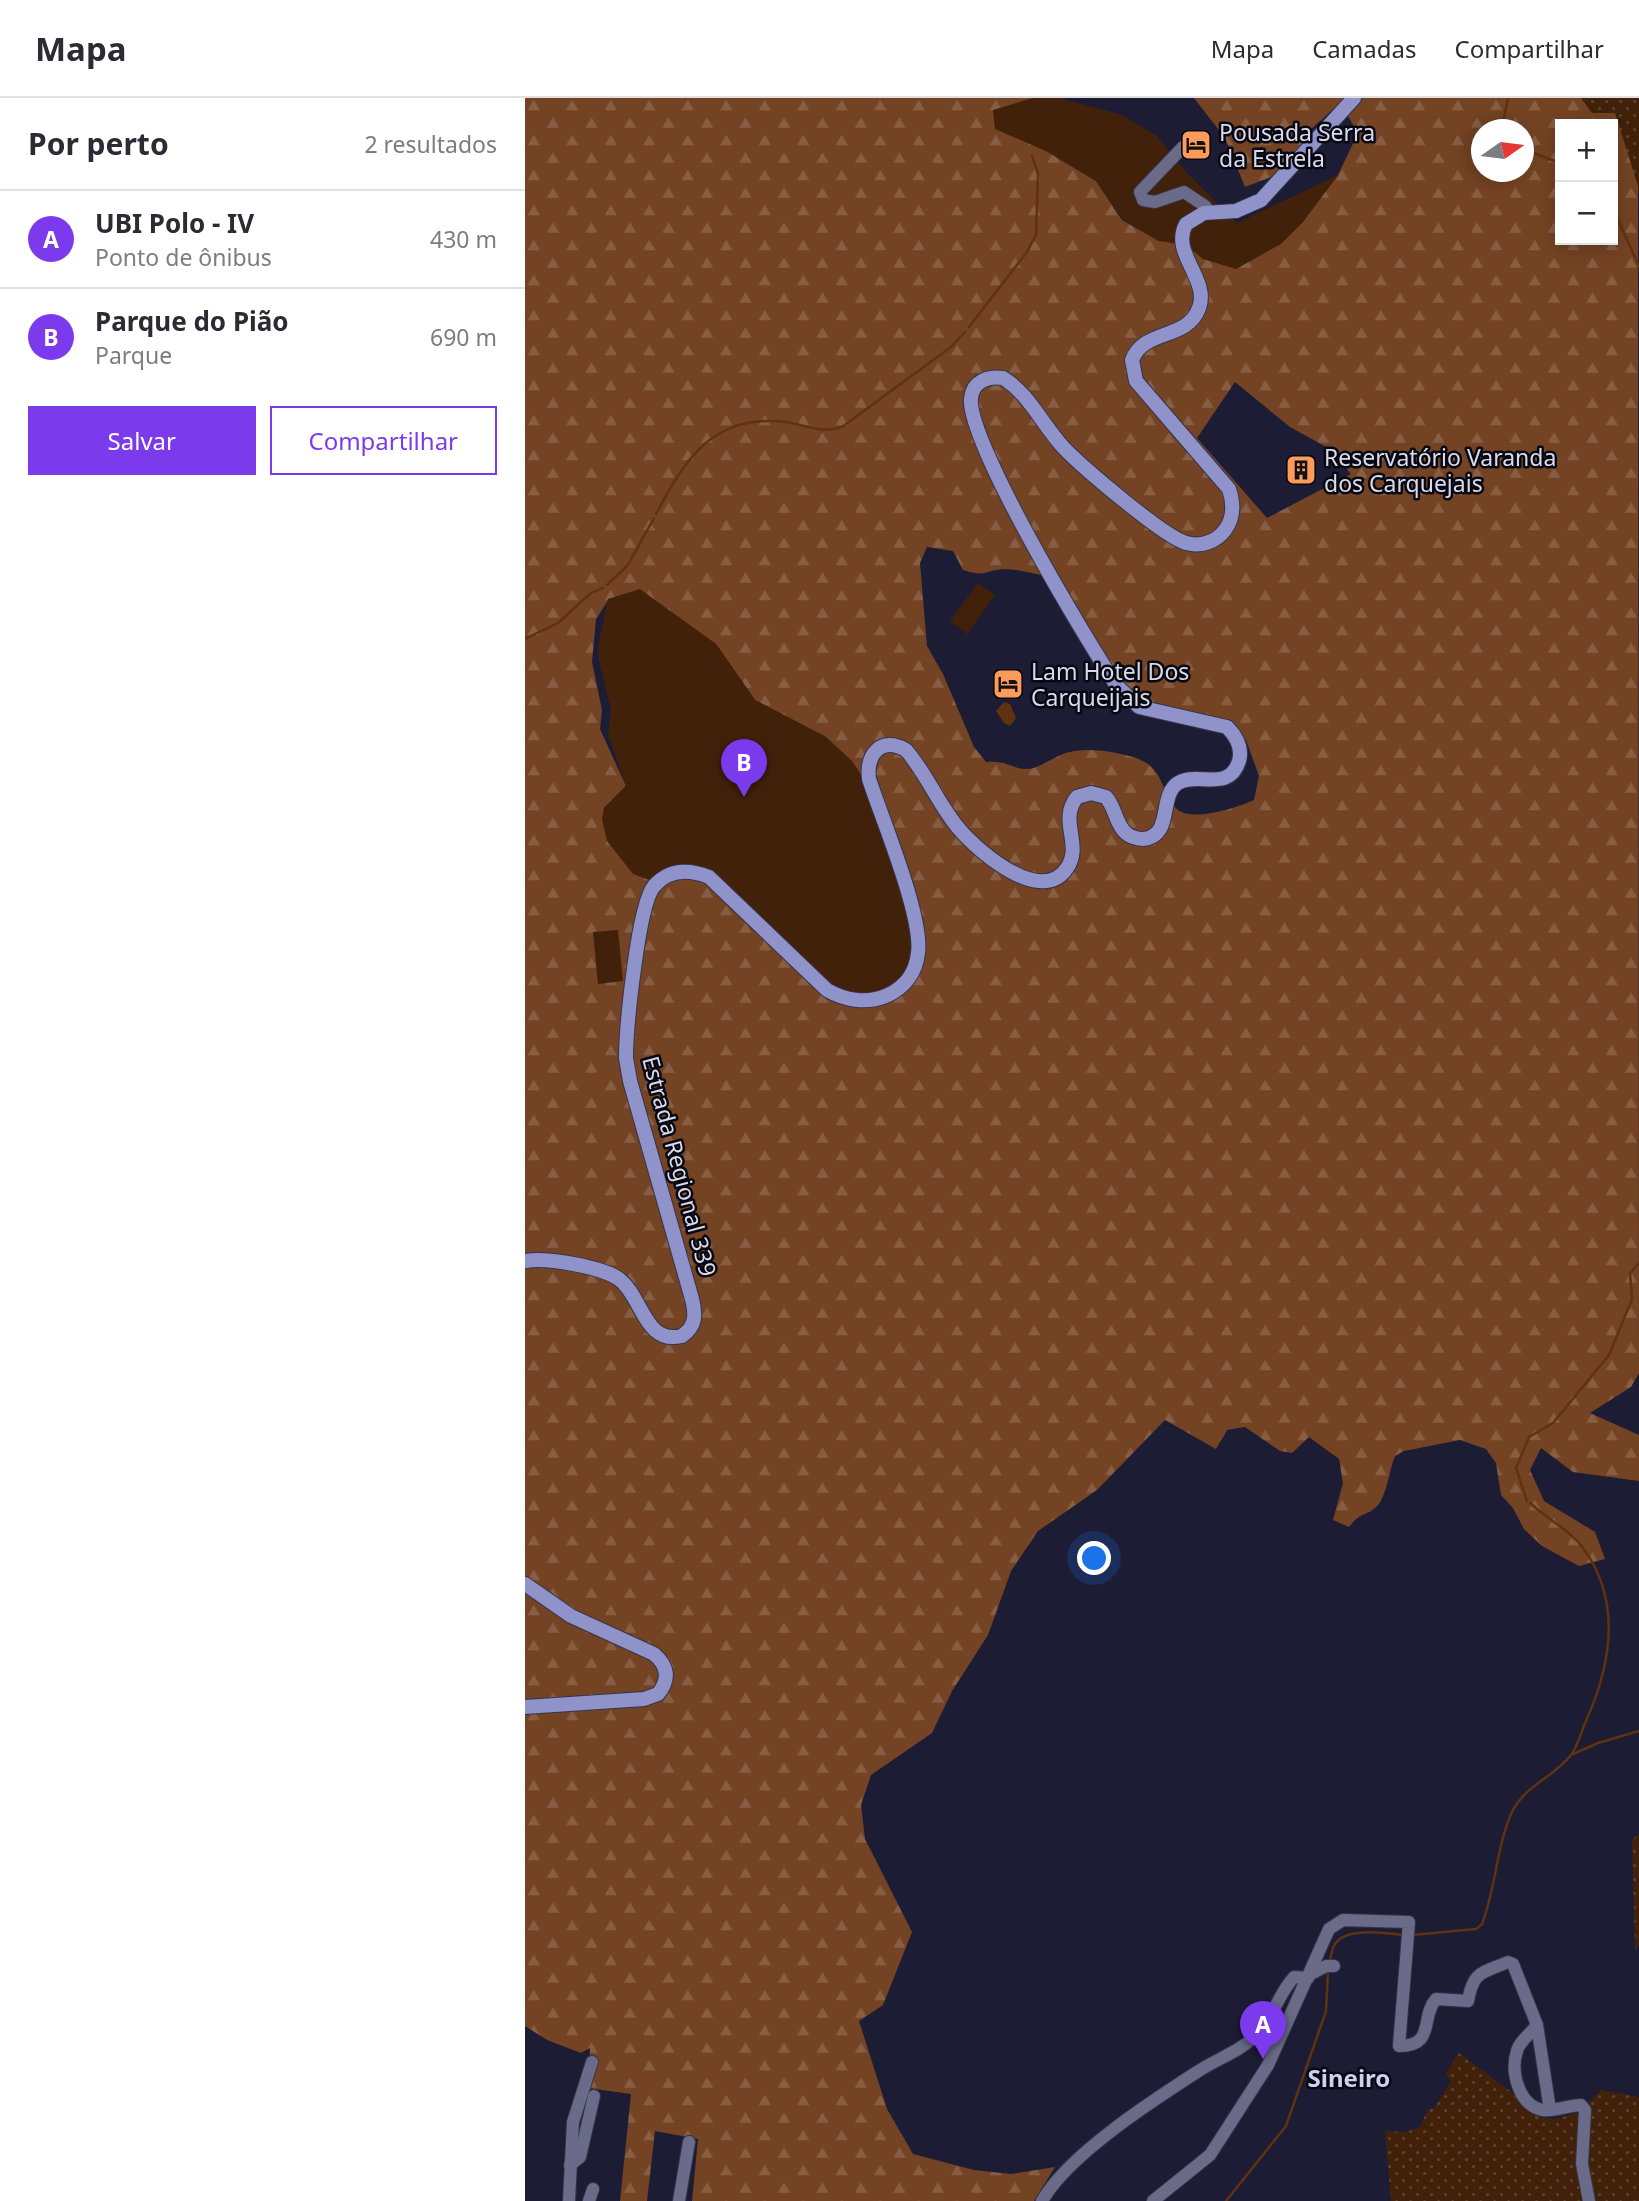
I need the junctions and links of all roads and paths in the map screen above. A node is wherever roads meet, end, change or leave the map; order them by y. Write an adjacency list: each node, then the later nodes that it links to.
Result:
1 (1354, 98): 3 (main road, Estrada Regional 339)
2 (1183, 147): 3 (street)
3 (1210, 213): 4 (main road, Estrada Regional 339)
4 (525, 1261)
5 (525, 1584): 6 (main road)
6 (525, 1707)
7 (1330, 1966): 8 (street)
8 (1308, 1977): 9 (street); 17 (street); 18 (street)
9 (1537, 2025): 12 (street); 12 (street)
10 (592, 2062): 14 (street)
11 (594, 2096): 14 (street)
12 (1549, 2110): 19 (street)
13 (689, 2142): 16 (street)
14 (571, 2165): 15 (street)
15 (569, 2201)
16 (678, 2201)
17 (1042, 2201)
18 (1153, 2201)
19 (1589, 2201)

